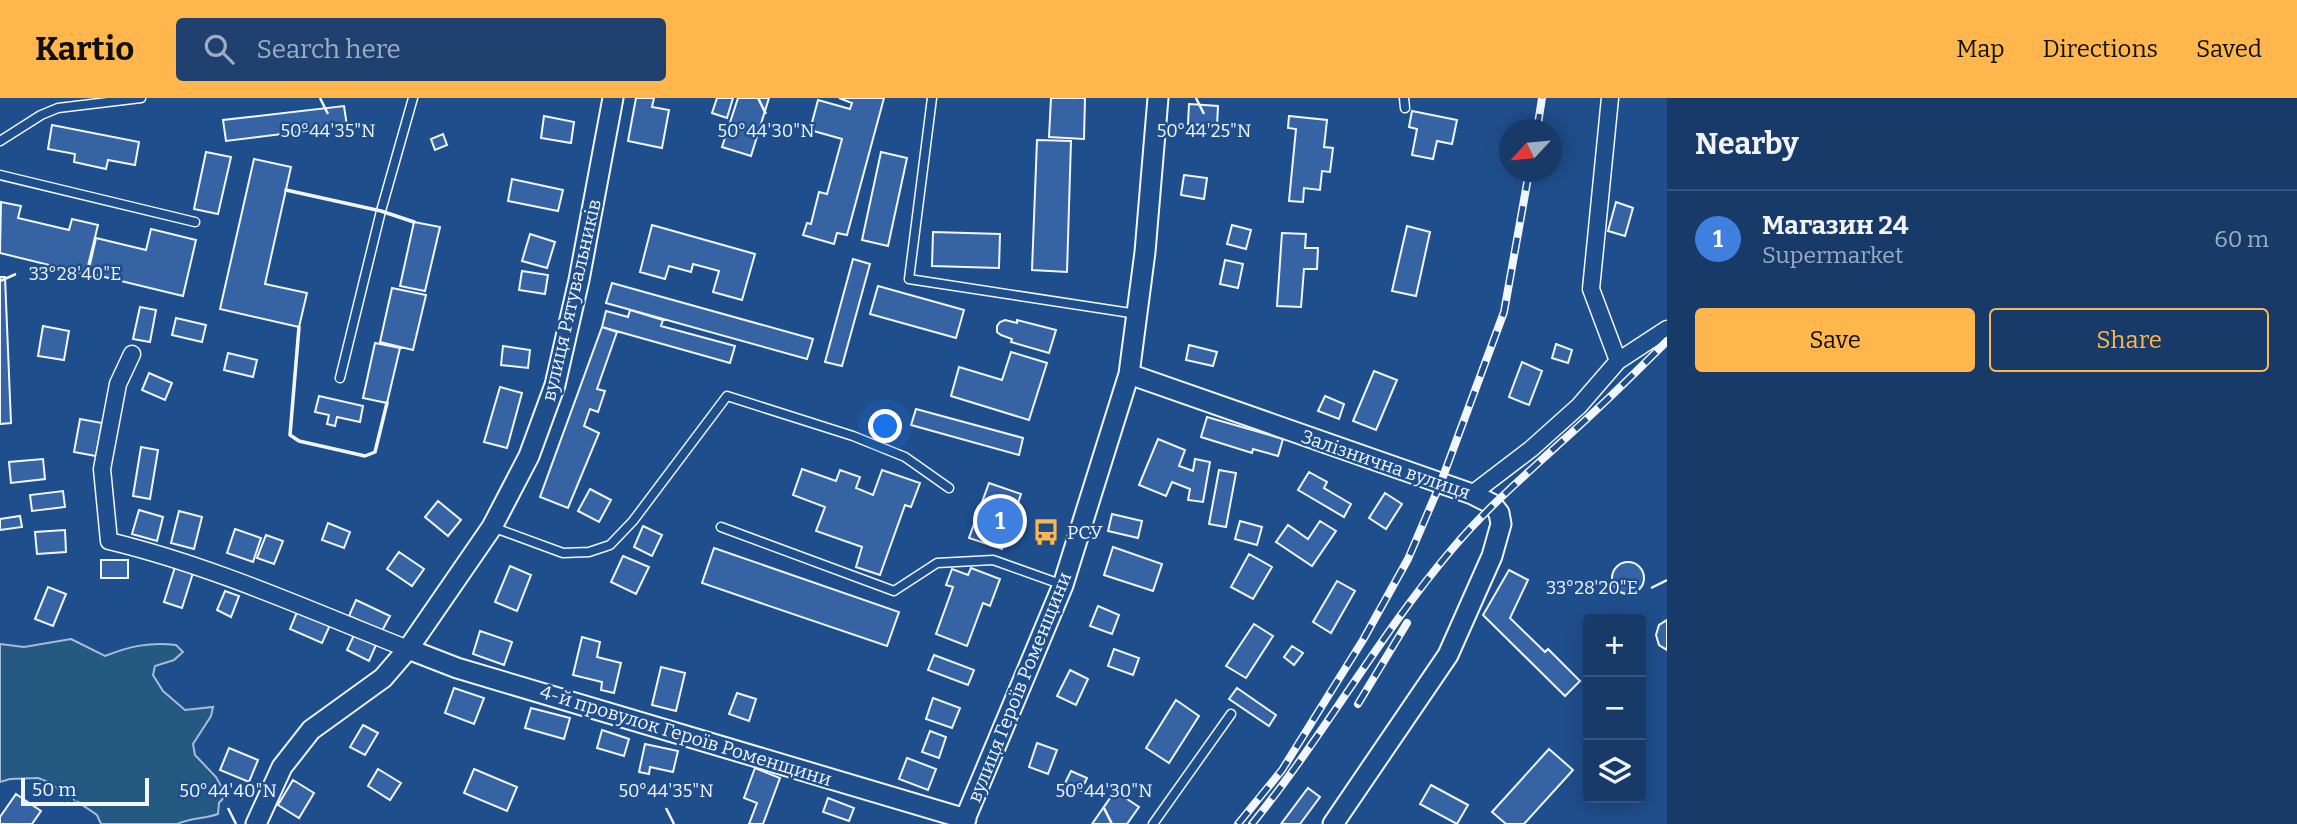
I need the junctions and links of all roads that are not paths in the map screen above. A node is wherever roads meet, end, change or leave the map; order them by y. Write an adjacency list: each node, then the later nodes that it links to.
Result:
1 (141, 98): 9 (lane)
2 (413, 98): 17 (lane)
3 (613, 98): 20 (street, вулиця Рятувальників)
4 (932, 98): 12 (lane)
5 (1158, 98): 12 (street, вулиця Героїв Роменщини)
6 (1404, 98): 8 (lane)
7 (1610, 98): 15 (street)
8 (1405, 108)
9 (0, 141)
10 (0, 175): 11 (lane)
11 (195, 222)
12 (1137, 314): 16 (street, вулиця Героїв Роменщини)
13 (1667, 329): 15 (street)
14 (132, 354): 23 (street)
15 (1619, 361): 19 (street)
16 (1129, 374): 19 (street, Залізнична вулиця); 22 (street, вулиця Героїв Роменщини)
17 (340, 378)
18 (949, 488): 20 (lane)
19 (1472, 494): 28 (street, Залізнична вулиця)
20 (492, 527): 23 (street, вулиця Рятувальників)
21 (721, 527): 22 (lane)
22 (1063, 585): 25 (street, вулиця Героїв Роменщини)
23 (408, 649): 25 (street, 4-й провулок Героїв Роменщини); 26 (street, вулиця Рятувальників)
24 (1231, 715): 27 (lane)
25 (964, 821)
26 (256, 824)
27 (1153, 824)
28 (1333, 824)

